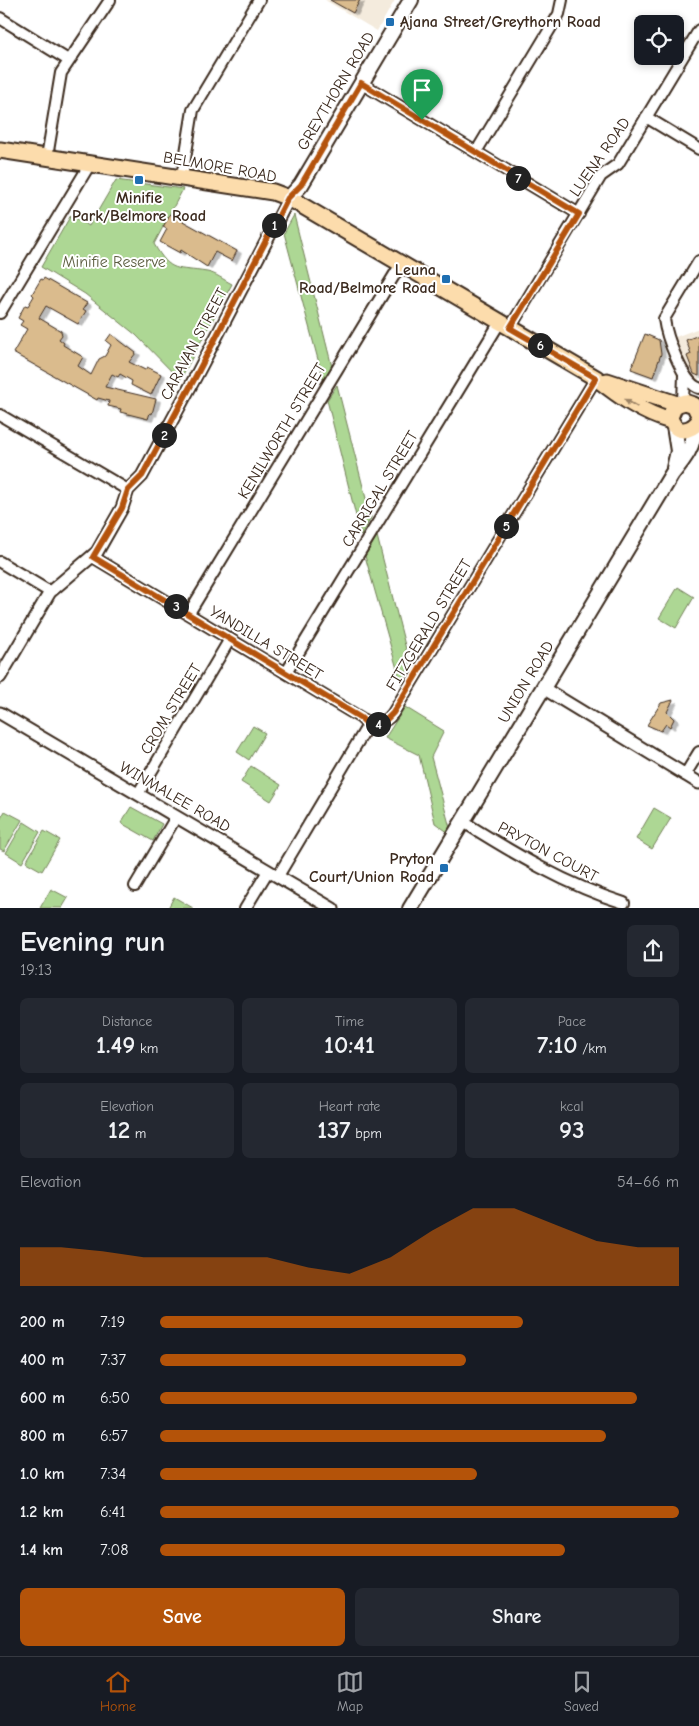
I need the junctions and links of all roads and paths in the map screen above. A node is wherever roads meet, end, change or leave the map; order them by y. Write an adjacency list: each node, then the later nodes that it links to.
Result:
1 (110, 0): 7 (street)
2 (259, 0): 15 (street)
3 (411, 0): 8 (main road, GREYTHORN ROAD)
4 (562, 0): 12 (street)
5 (0, 18): 7 (street)
6 (699, 30): 9 (street, LUENA ROAD)
7 (68, 60): 13 (street)
8 (361, 83): 12 (street); 16 (main road, GREYTHORN ROAD)
9 (646, 117): 10 (street); 17 (street, LUENA ROAD)
10 (699, 149)
11 (0, 150): 13 (main road, BELMORE ROAD)
12 (476, 152): 17 (street)
13 (47, 157): 14 (main road, BELMORE ROAD)
14 (90, 164): 15 (main road, BELMORE ROAD); 20 (street)
15 (182, 177): 16 (main road, BELMORE ROAD)
16 (288, 198): 19 (main road, BELMORE ROAD); 30 (street, CARAVAN STREET)
17 (579, 214): 21 (street, LUENA ROAD)
18 (699, 261): 22 (street)
19 (401, 264): 21 (main road, BELMORE ROAD); 34 (street, KENILWORTH STREET)
20 (0, 313)
21 (505, 325): 23 (main road, BELMORE ROAD); 36 (street, CARRIGAL STREET)
22 (684, 375): 24 (street); 25 (street)
23 (596, 378): 25 (main road, BELMORE ROAD); 28 (main road, BELMORE ROAD, one-way to 23); 40 (street, FITZGERALD STREET)
24 (699, 388)
25 (687, 400): 27 (main road); 28 (main road)
26 (0, 415): 30 (street)
27 (698, 421): 28 (main road, BELMORE ROAD); 29 (main road, UNION ROAD)
28 (673, 424): 29 (main road, UNION ROAD)
29 (672, 474): 38 (main road, UNION ROAD)
30 (128, 490): 31 (street, CARAVAN STREET)
31 (93, 557): 33 (street, CARAVAN STREET); 34 (street, YANDILLA STREET)
32 (0, 562): 33 (street)
33 (50, 592): 37 (street)
34 (189, 614): 35 (street, YANDILLA STREET)
35 (230, 639): 36 (street, YANDILLA STREET); 44 (street, CROM STREET)
36 (286, 673): 40 (street, YANDILLA STREET)
37 (0, 678)
38 (543, 688): 42 (street); 46 (main road, UNION ROAD)
39 (0, 713): 44 (street, WINMALEE ROAD)
40 (369, 726): 47 (street, FITZGERALD STREET)
41 (699, 752): 42 (street)
42 (685, 775): 43 (street)
43 (699, 783)
44 (138, 794): 45 (street, WINMALEE ROAD)
45 (176, 816): 47 (street, WINMALEE ROAD); 48 (street)
46 (462, 822): 49 (street, PRYTON COURT); 52 (main road, UNION ROAD)
47 (273, 873): 50 (street, FITZGERALD STREET); 51 (street, WINMALEE ROAD)
48 (135, 886)
49 (624, 904)
50 (245, 908)
51 (333, 908)
52 (410, 908)

